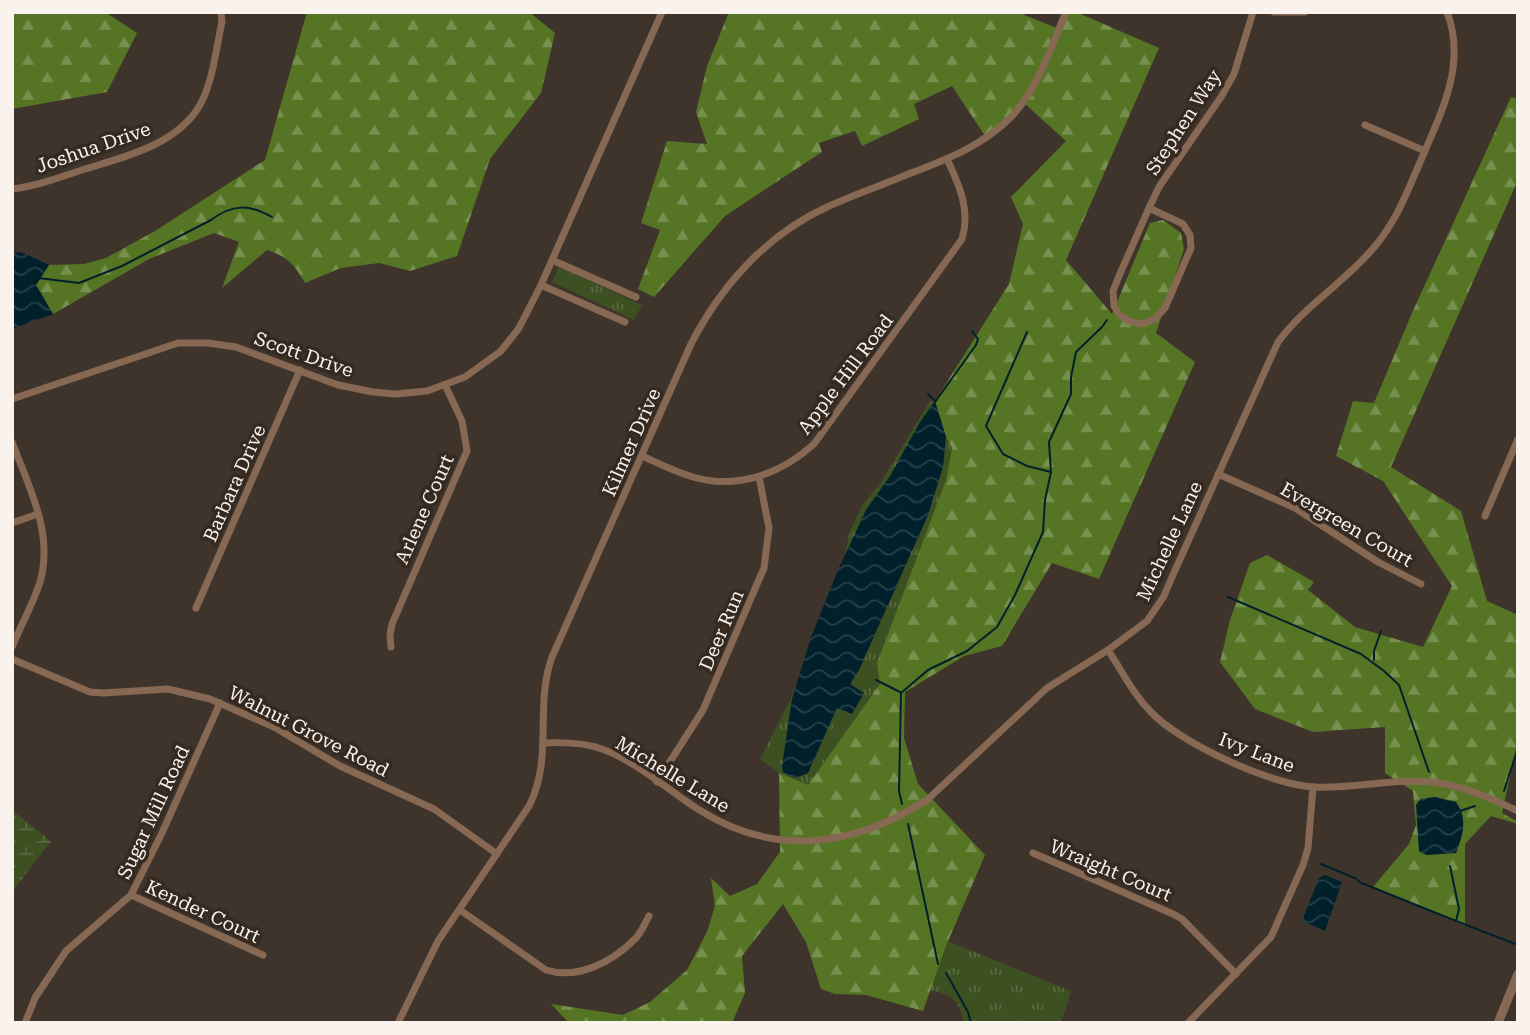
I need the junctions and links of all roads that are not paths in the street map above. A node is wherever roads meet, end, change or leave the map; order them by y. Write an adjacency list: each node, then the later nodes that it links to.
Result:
1 (221, 12): 11 (street, Joshua Drive)
2 (662, 12): 13 (street, Scott Drive)
3 (1066, 12): 10 (street, Kilmer Drive)
4 (1253, 12): 12 (street, Stephen Way)
5 (1273, 12): 6 (street)
6 (1305, 12)
7 (1447, 12): 9 (street, Michelle Lane)
8 (1365, 125): 9 (street)
9 (1425, 151): 23 (street, Michelle Lane)
10 (947, 159): 22 (street, Kilmer Drive); 24 (street, Apple Hill Road)
11 (12, 189)
12 (1149, 208): 12 (street, Stephen Way)
13 (552, 260): 14 (street, Scott Drive); 15 (street)
14 (541, 285): 16 (street); 18 (street, Scott Drive)
15 (636, 297)
16 (625, 322)
17 (300, 370): 18 (street, Scott Drive); 19 (street, Scott Drive); 29 (street, Barbara Drive)
18 (445, 385): 31 (street, Arlene Court)
19 (12, 399)
20 (1518, 439): 26 (street)
21 (12, 442): 25 (street)
22 (642, 456): 24 (street, Apple Hill Road); 35 (street, Kilmer Drive)
23 (1219, 474): 28 (street, Evergreen Court); 32 (street, Michelle Lane)
24 (759, 477): 36 (street, Deer Run)
25 (38, 514): 27 (street); 30 (street)
26 (1485, 516)
27 (12, 523)
28 (1421, 584)
29 (196, 608)
30 (12, 646)
31 (391, 647)
32 (1108, 650): 36 (street, Michelle Lane); 37 (street, Ivy Lane)
33 (12, 659): 34 (street, Walnut Grove Road)
34 (220, 703): 40 (street, Walnut Grove Road); 41 (street, Sugar Mill Road)
35 (544, 743): 36 (street, Michelle Lane); 40 (street, Kilmer Drive)
36 (657, 782)
37 (1313, 787): 38 (street, Ivy Lane); 45 (street)
38 (1518, 811)
39 (1032, 853): 45 (street, Wraight Court)
40 (497, 854): 42 (street, Kilmer Drive)
41 (131, 895): 44 (street, Kender Court); 47 (street, Sugar Mill Road)
42 (460, 909): 43 (street); 48 (street, Kilmer Drive)
43 (649, 916)
44 (263, 955)
45 (1236, 974): 49 (street)
46 (1518, 974): 50 (street)
47 (24, 1023)
48 (398, 1023)
49 (1188, 1023)
50 (1498, 1023)

